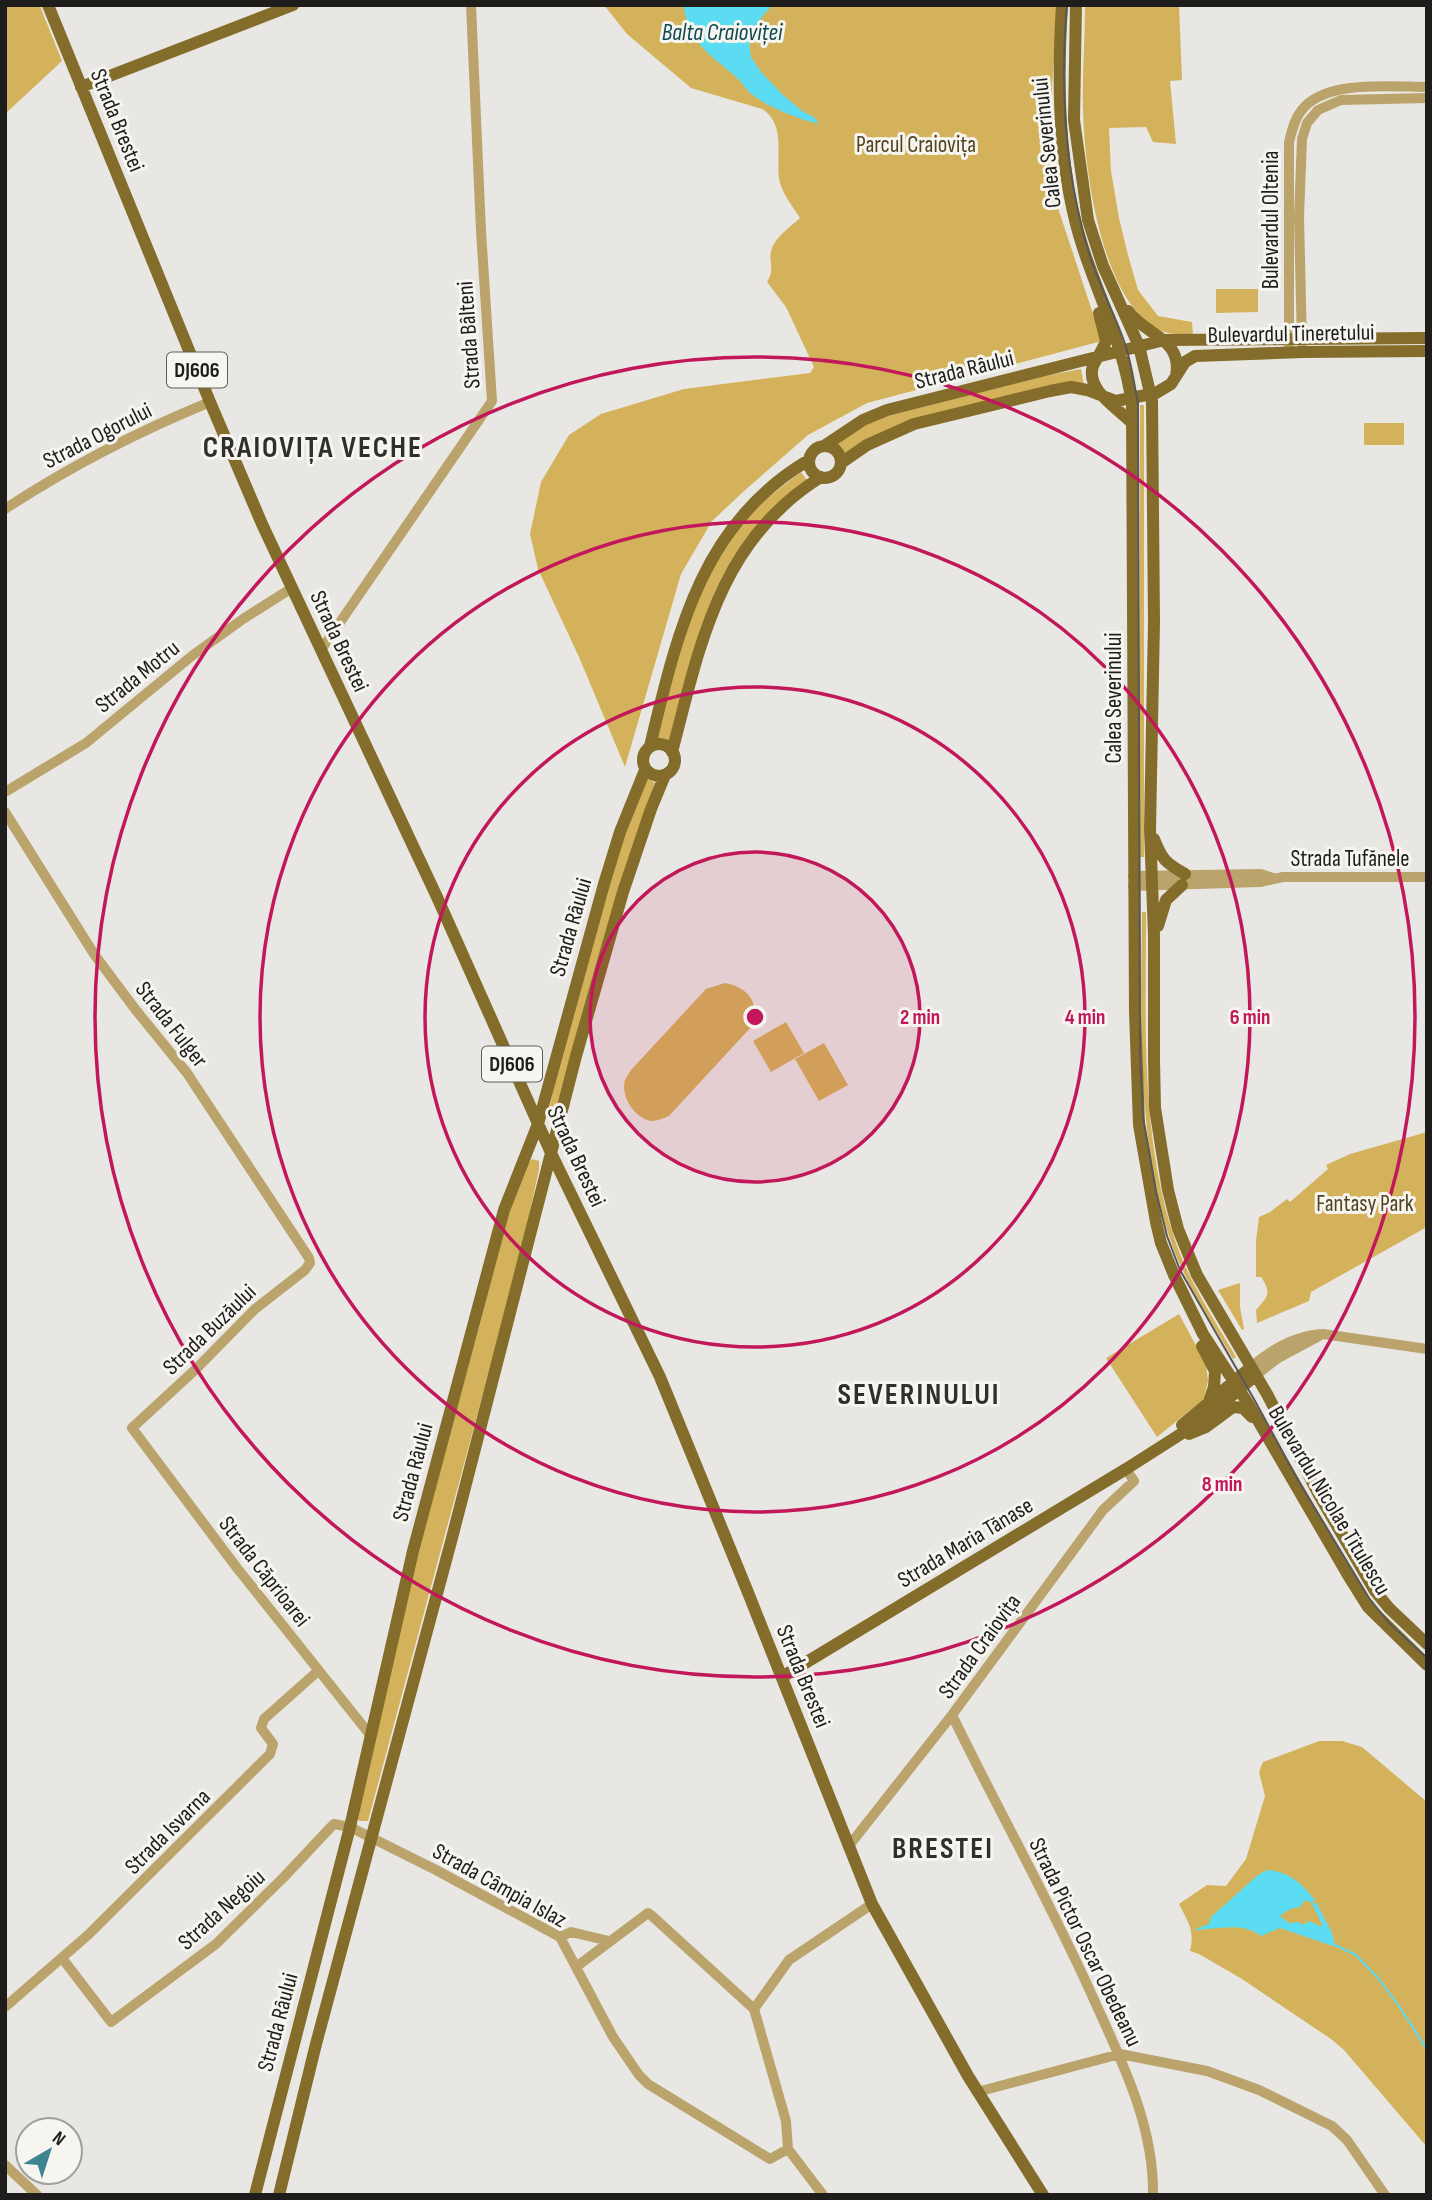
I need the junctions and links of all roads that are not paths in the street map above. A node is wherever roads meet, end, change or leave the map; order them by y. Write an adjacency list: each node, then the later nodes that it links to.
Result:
1 (48, 5): 6 (main road, Strada Brestei / DJ606)
2 (293, 5): 6 (main road)
3 (471, 5): 32 (street, Strada Bâlteni)
4 (1062, 5): 10 (main road, Calea Severinului)
5 (1076, 5): 11 (main road, Calea Severinului)
6 (81, 87): 23 (main road, Strada Brestei / DJ606)
7 (1427, 87): 9 (street)
8 (1427, 98): 9 (street)
9 (1321, 101): 14 (street, Bulevardul Oltenia)
10 (1094, 278): 16 (main road, Calea Severinului); 18 (main road)
11 (1117, 297): 13 (main road); 15 (main road, Calea Severinului)
12 (1427, 338): 14 (main road, Bulevardul Tineretului)
13 (1164, 340): 14 (main road, Bulevardul Tineretului); 15 (main road, Bulevardul Tineretului); 19 (main road)
14 (1296, 345): 17 (main road, Bulevardul Tineretului); 19 (main road, Bulevardul Tineretului)
15 (1139, 346): 16 (main road, Bulevardul Tineretului); 20 (main road, Calea Severinului)
16 (1121, 351): 18 (main road, Strada Râului); 22 (main road, Calea Severinului)
17 (1427, 351)
18 (1097, 358): 21 (main road); 26 (main road, Strada Râului)
19 (1173, 380): 20 (main road, Bulevardul Tineretului); 24 (main road)
20 (1150, 395): 22 (main road, Bulevardul Tineretului); 24 (main road, Calea Severinului)
21 (1105, 398): 22 (main road, Strada Râului); 25 (main road); 28 (main road, Strada Râului)
22 (1131, 399): 25 (main road, Calea Severinului)
23 (210, 402): 30 (street, Strada Ogorului); 31 (main road, Strada Brestei / DJ606)
24 (1153, 420): 39 (main road, Calea Severinului)
25 (1133, 424): 43 (main road, Calea Severinului)
26 (824, 446): 27 (main road, Strada Râului); 28 (main road)
27 (809, 460): 29 (main road); 33 (main road, Strada Râului)
28 (841, 463): 29 (main road, Strada Râului)
29 (821, 477): 34 (main road, Strada Râului)
30 (5, 509)
31 (292, 589): 32 (main road, Strada Brestei / DJ606); 37 (street, Strada Motru)
32 (321, 650): 45 (main road, Strada Brestei / DJ606)
33 (650, 746): 34 (main road); 35 (main road, Strada Râului)
34 (672, 752): 36 (main road, Strada Râului)
35 (645, 770): 36 (main road); 45 (main road, Strada Râului)
36 (665, 775): 46 (main road, Strada Râului)
37 (5, 793)
38 (5, 813): 49 (street, Strada Fulger)
39 (1150, 829): 41 (main road, Calea Severinului); 42 (main road)
40 (1427, 877): 42 (street, Strada Tufănele)
41 (1153, 880): 42 (street, Strada Tufănele); 43 (street, Strada Tufănele); 44 (main road, Calea Severinului)
42 (1183, 880): 44 (main road)
43 (1133, 881): 50 (main road, Calea Severinului)
44 (1154, 936): 52 (main road, Calea Severinului)
45 (538, 1124): 46 (main road, Strada Brestei / DJ606); 65 (main road, Strada Râului)
46 (552, 1155): 47 (main road, Strada Brestei / DJ606); 48 (main road, Strada Râului)
47 (563, 1178): 48 (main road); 63 (main road, Strada Brestei / DJ606)
48 (543, 1183): 68 (main road, Strada Râului)
49 (309, 1258): 56 (street, Strada Buzăului)
50 (1184, 1297): 53 (main road, Calea Severinului); 54 (main road)
51 (1427, 1349): 52 (street)
52 (1253, 1371): 53 (main road, Strada Maria Tănase); 59 (main road, Bulevardul Nicolae Titulescu)
53 (1236, 1385): 54 (main road, Strada Maria Tănase); 55 (main road, Bulevardul Nicolae Titulescu); 57 (main road, Strada Maria Tănase)
54 (1209, 1402): 57 (main road, Strada Maria Tănase)
55 (1261, 1426): 57 (main road); 61 (main road, Bulevardul Nicolae Titulescu)
56 (132, 1428): 62 (street, Strada Căprioarei)
57 (1169, 1441): 58 (main road, Strada Maria Tănase)
58 (1126, 1469): 60 (main road, Strada Maria Tănase); 64 (street, Strada Craiovița)
59 (1427, 1644)
60 (804, 1664): 63 (main road, Strada Maria Tănase); 66 (main road)
61 (1427, 1665)
62 (318, 1671): 65 (street, Strada Căprioarei); 73 (street, Strada Isvarna)
63 (782, 1677): 66 (main road, Strada Brestei / DJ606)
64 (952, 1716): 69 (street, Strada Craiovița); 77 (street, Strada Pictor Oscar Obedeanu)
65 (371, 1736): 67 (main road, Strada Râului)
66 (806, 1737): 69 (main road, Strada Brestei / DJ606)
67 (350, 1827): 68 (street, Strada Câmpia Islaz); 73 (street, Strada Negoiu); 82 (main road, Strada Râului)
68 (372, 1837): 71 (street, Strada Câmpia Islaz); 83 (main road, Strada Râului)
69 (848, 1847): 70 (main road, Strada Brestei / DJ606)
70 (872, 1904): 76 (street); 78 (main road, Strada Brestei / DJ606)
71 (559, 1937): 72 (street); 74 (street, Strada Câmpia Islaz)
72 (608, 1941): 74 (street); 76 (street)
73 (62, 1958): 75 (street, Strada Isvarna)
74 (576, 1967): 79 (street, Strada Câmpia Islaz)
75 (5, 2007)
76 (754, 2009): 79 (street)
77 (1120, 2054): 78 (street); 86 (street, Strada Pictor Oscar Obedeanu); 87 (street)
78 (977, 2092): 85 (main road, Strada Brestei / DJ606)
79 (788, 2149): 84 (street)
80 (5, 2165): 81 (street)
81 (37, 2195)
82 (255, 2195)
83 (279, 2195)
84 (823, 2195)
85 (1043, 2195)
86 (1153, 2195)
87 (1385, 2195)

